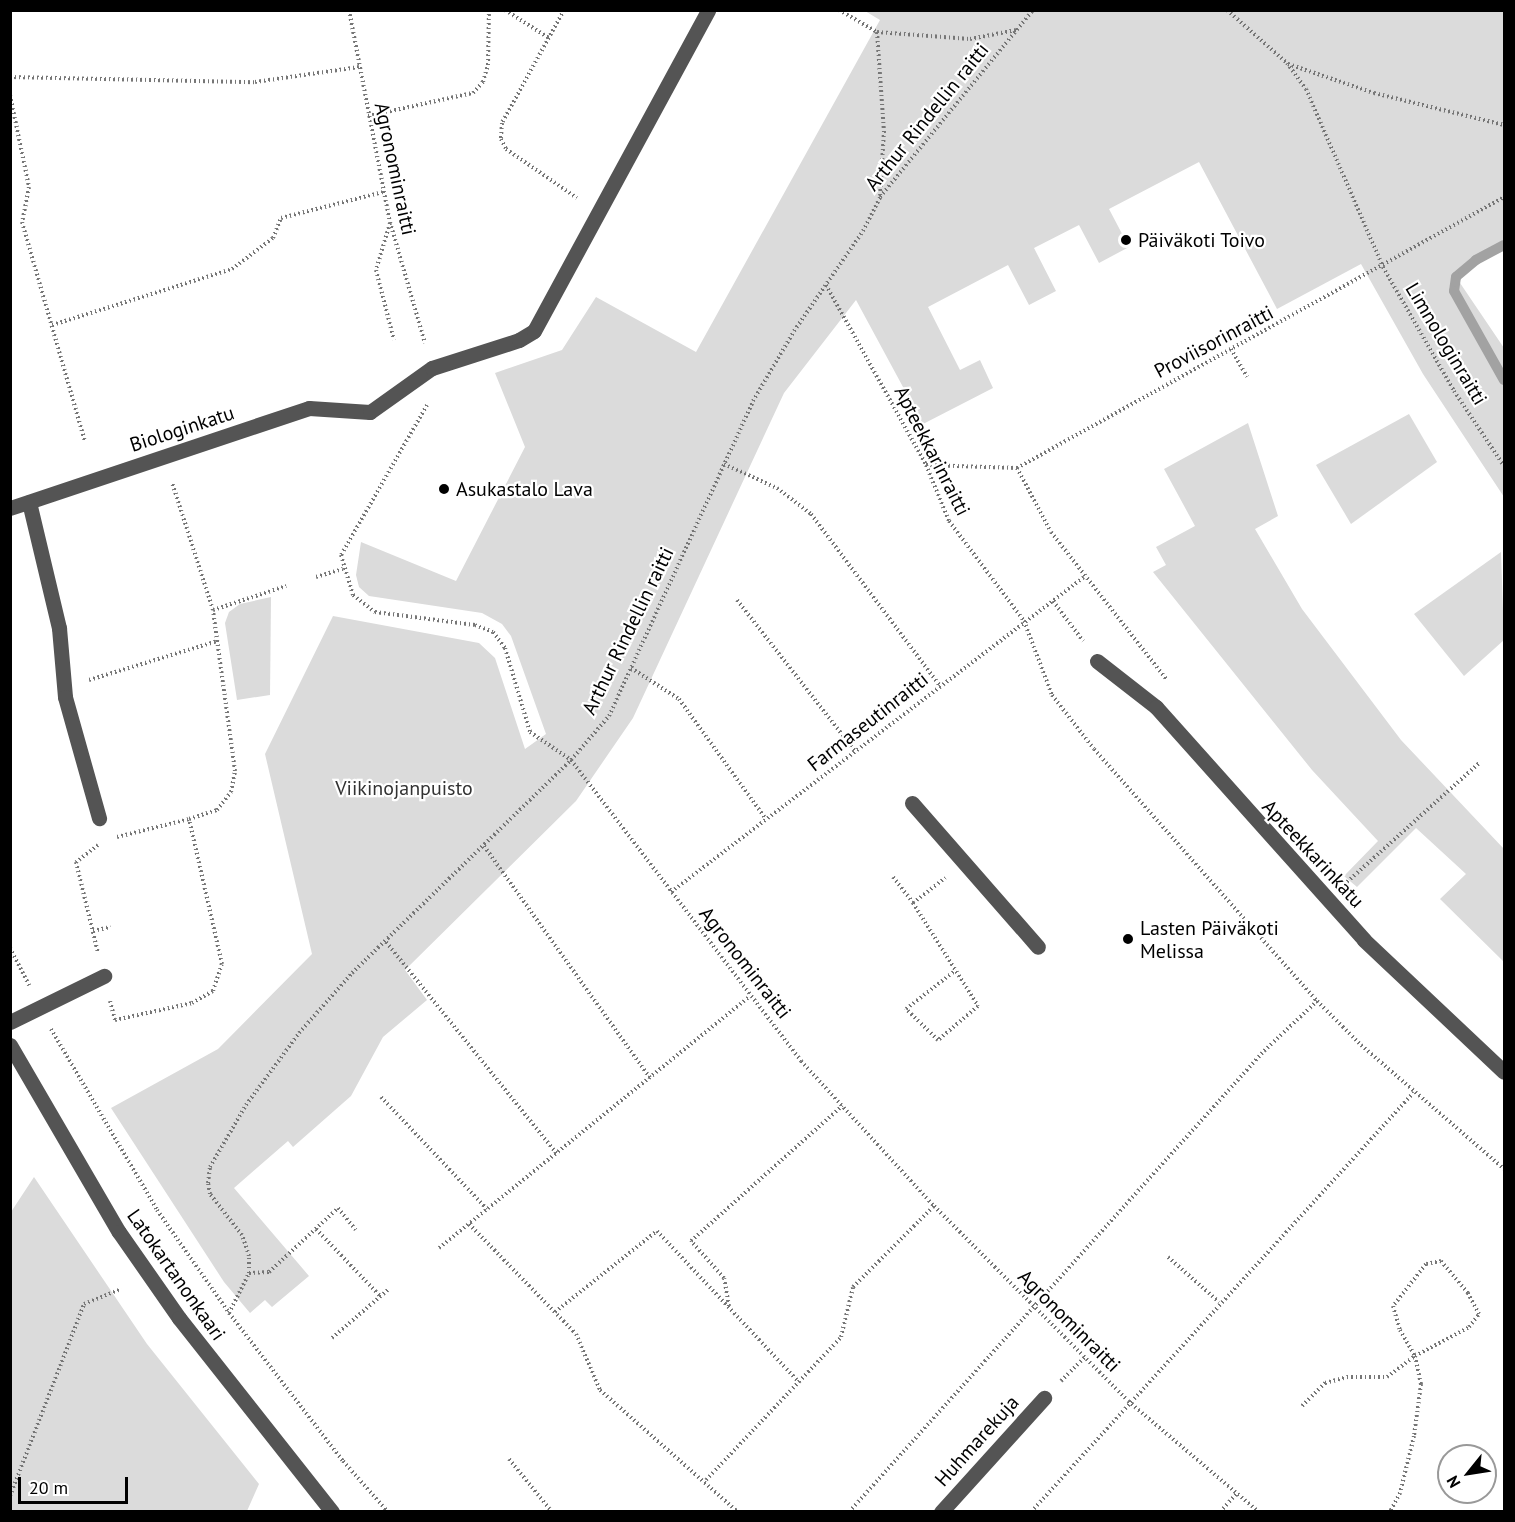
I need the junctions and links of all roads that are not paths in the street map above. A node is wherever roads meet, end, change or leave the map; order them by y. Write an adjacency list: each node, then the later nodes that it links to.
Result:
1 (708, 10): 2 (street, Biologinkatu)
2 (29, 502): 3 (street, Biologinkatu); 6 (street)
3 (10, 508)
4 (1097, 661): 11 (street, Apteekkarinkatu)
5 (912, 803): 7 (street)
6 (99, 818)
7 (1038, 947)
8 (104, 976): 9 (street)
9 (10, 1022)
10 (10, 1045): 13 (street, Latokartanonkaari)
11 (1504, 1072)
12 (1048, 1394): 14 (street, Huhmarekuja)
13 (332, 1512)
14 (940, 1512)

